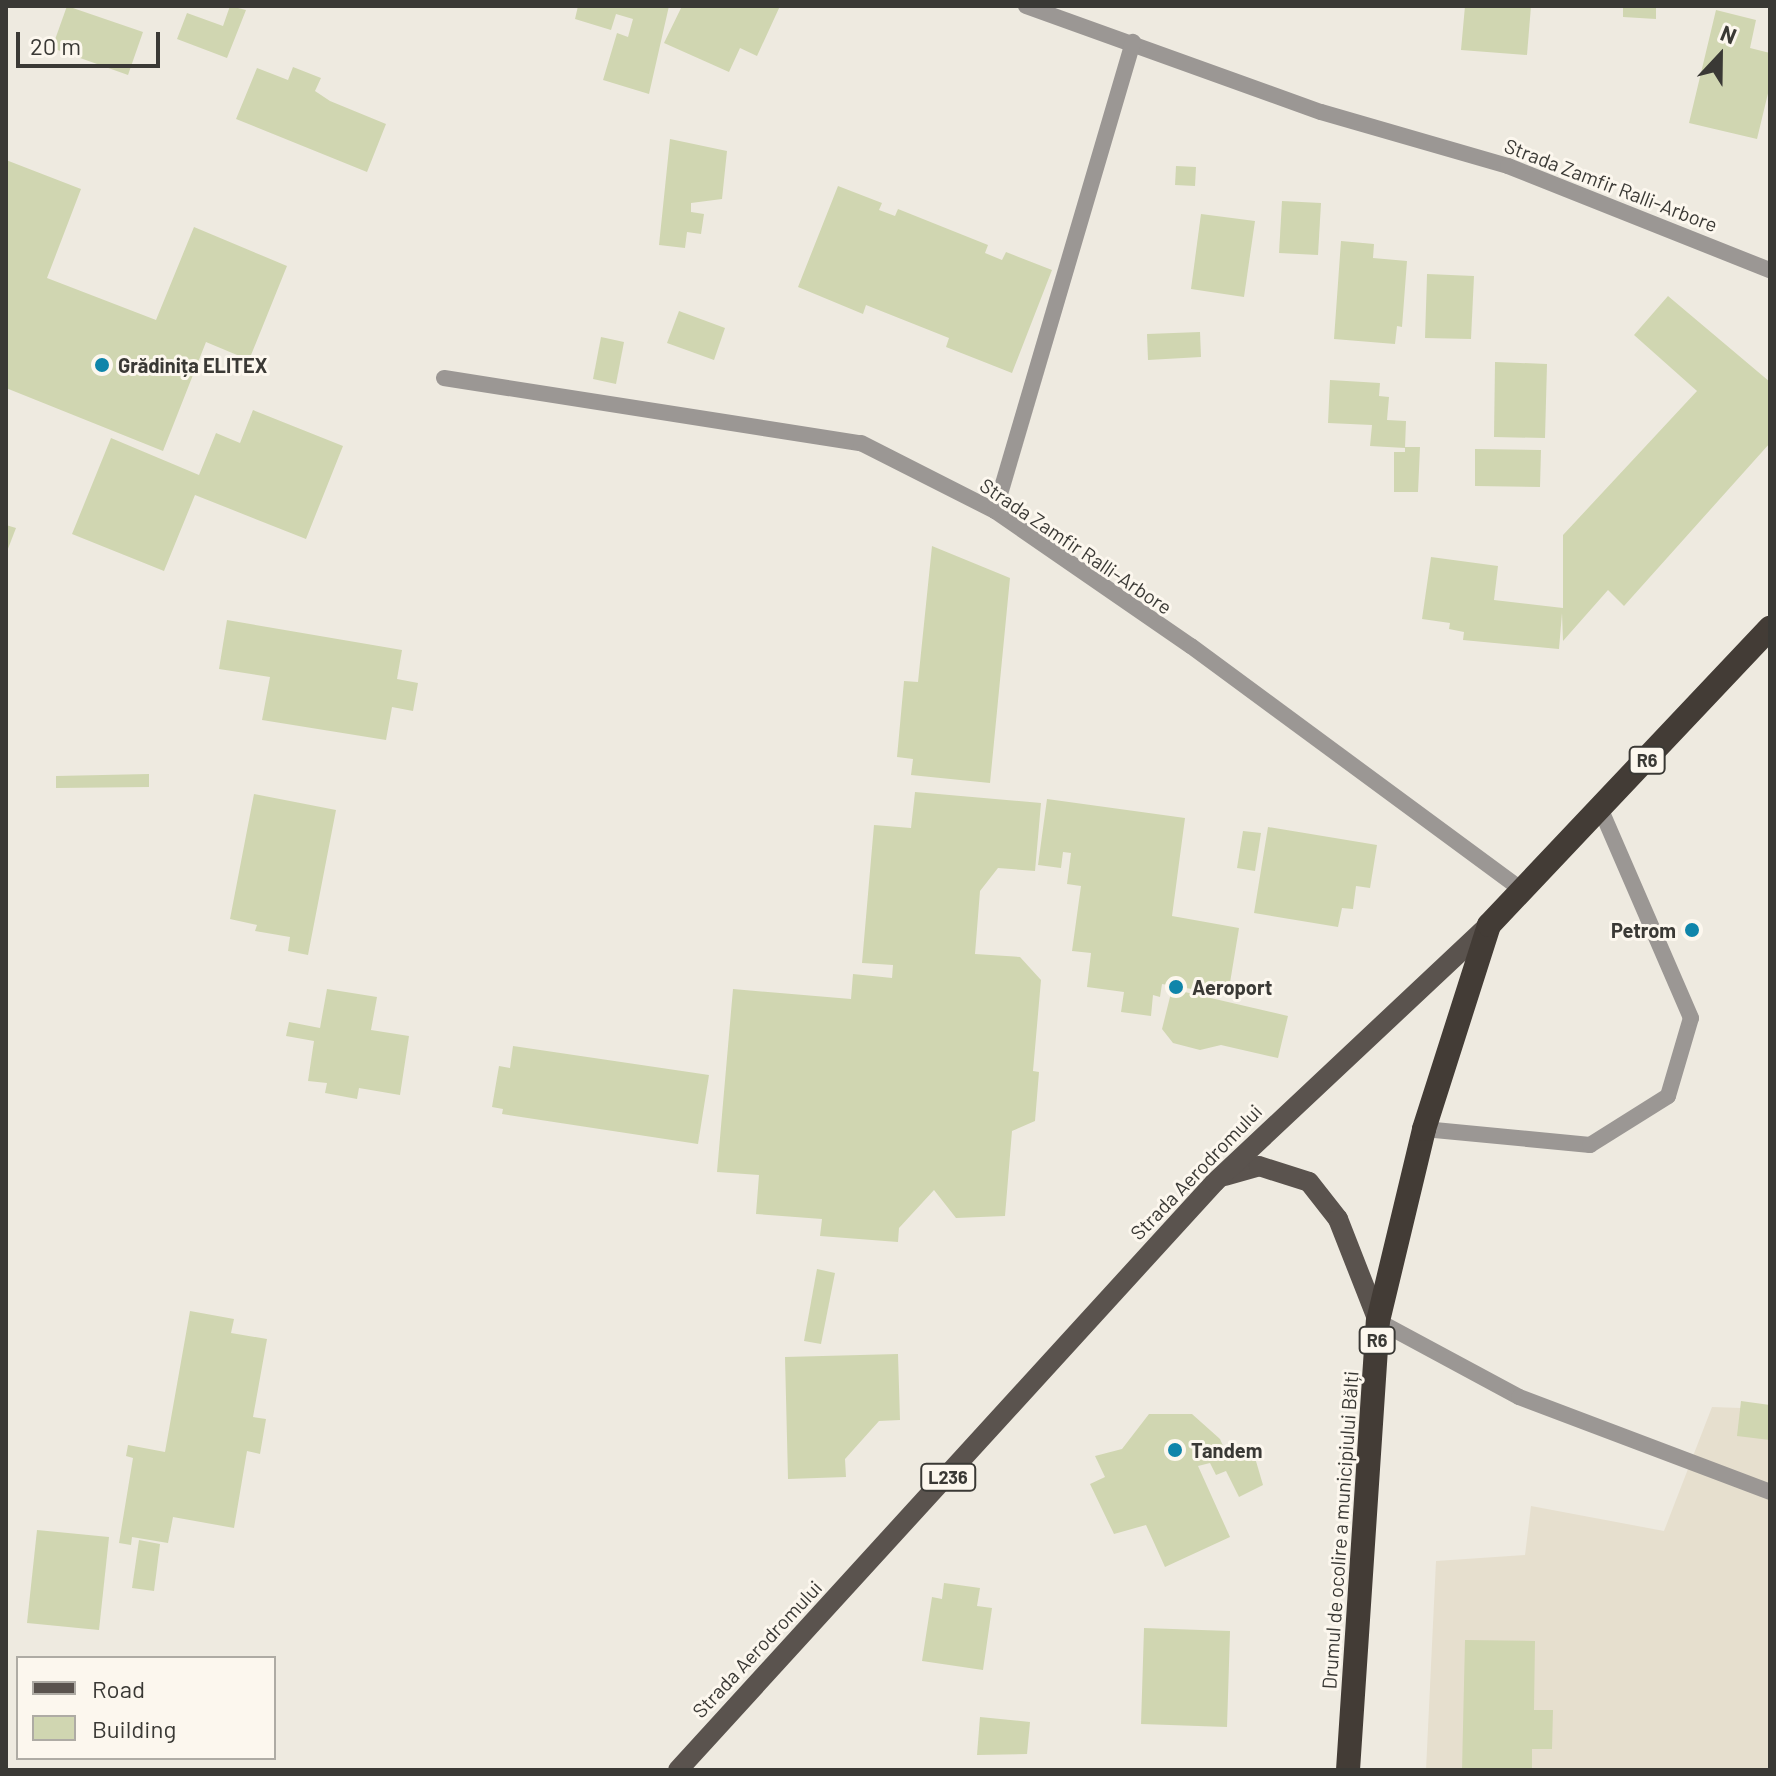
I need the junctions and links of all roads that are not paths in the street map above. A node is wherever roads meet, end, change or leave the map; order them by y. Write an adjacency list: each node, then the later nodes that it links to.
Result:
1 (1026, 6): 2 (street, Strada Zamfir Ralli-Arbore)
2 (1133, 42): 3 (street, Strada Zamfir Ralli-Arbore); 5 (street)
3 (1770, 270)
4 (444, 378): 5 (street, Strada Zamfir Ralli-Arbore)
5 (995, 511): 8 (street, Strada Zamfir Ralli-Arbore)
6 (1770, 628): 7 (highway, Strada Aerodromului / R6)
7 (1600, 808): 8 (highway, Strada Aerodromului / R6); 10 (street)
8 (1523, 891): 9 (highway, Strada Aerodromului / R6)
9 (1489, 925): 10 (highway, Drumul de ocolire a municipiului Bălți / R6); 11 (main road, Strada Aerodromului / L236)
10 (1424, 1129): 12 (highway, Drumul de ocolire a municipiului Bălți / R6)
11 (1215, 1182): 12 (main road); 14 (main road, Strada Aerodromului / L236)
12 (1378, 1321): 13 (street); 15 (highway, Drumul de ocolire a municipiului Bălți / R6)
13 (1770, 1492)
14 (678, 1770)
15 (1348, 1770)

